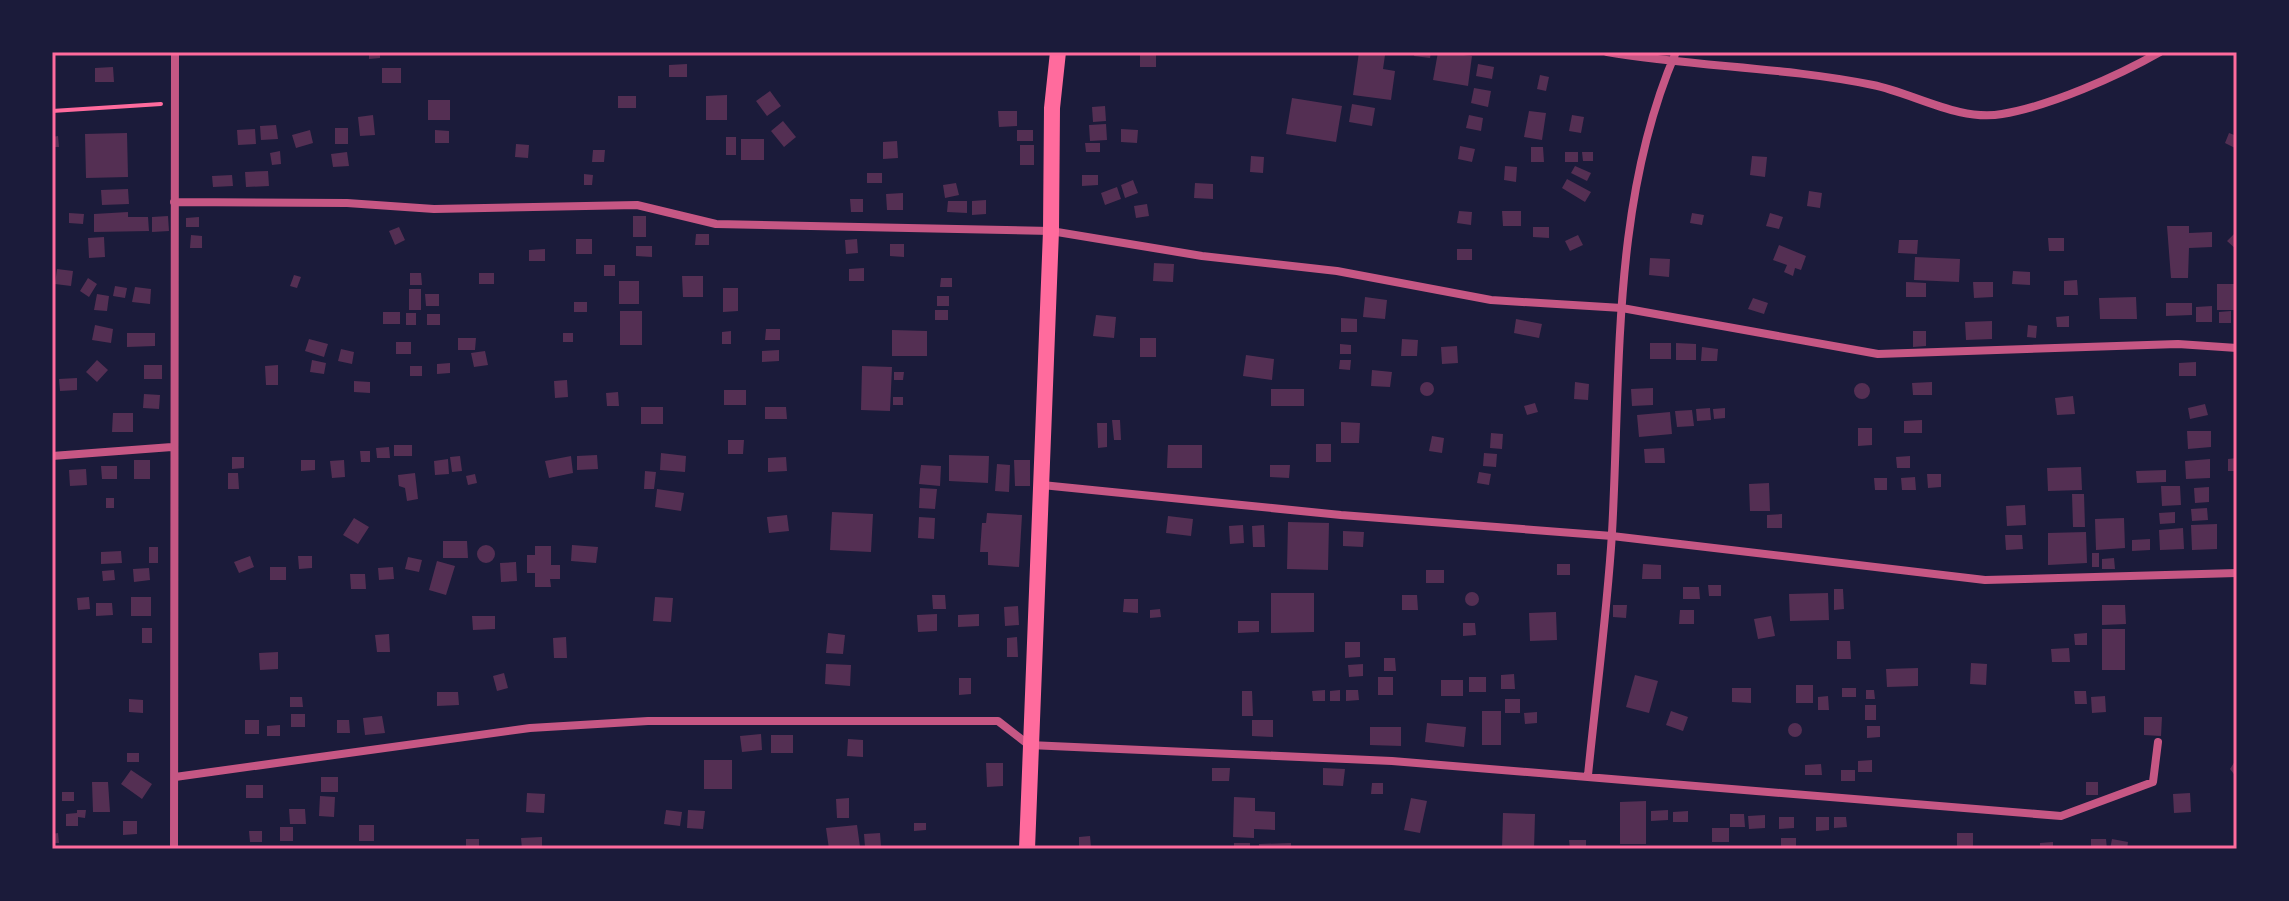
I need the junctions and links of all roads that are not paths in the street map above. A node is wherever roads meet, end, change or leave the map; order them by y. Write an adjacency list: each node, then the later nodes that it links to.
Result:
1 (175, 52): 7 (street)
2 (1058, 52): 8 (main road)
3 (1607, 52): 6 (street)
4 (1676, 52): 6 (street)
5 (2160, 52): 6 (street)
6 (1671, 63): 9 (street)
7 (174, 202): 8 (street); 11 (street)
8 (1051, 231): 9 (street); 13 (main road)
9 (1622, 308): 10 (street); 14 (street)
10 (2237, 348)
11 (172, 447): 12 (street); 19 (street)
12 (52, 456)
13 (1042, 485): 14 (street); 17 (main road)
14 (1612, 536): 15 (street); 18 (street)
15 (2237, 573)
16 (2158, 742): 18 (street)
17 (1029, 745): 18 (street); 19 (street); 21 (main road)
18 (1588, 775)
19 (175, 777): 20 (street)
20 (174, 849)
21 (1027, 849)

